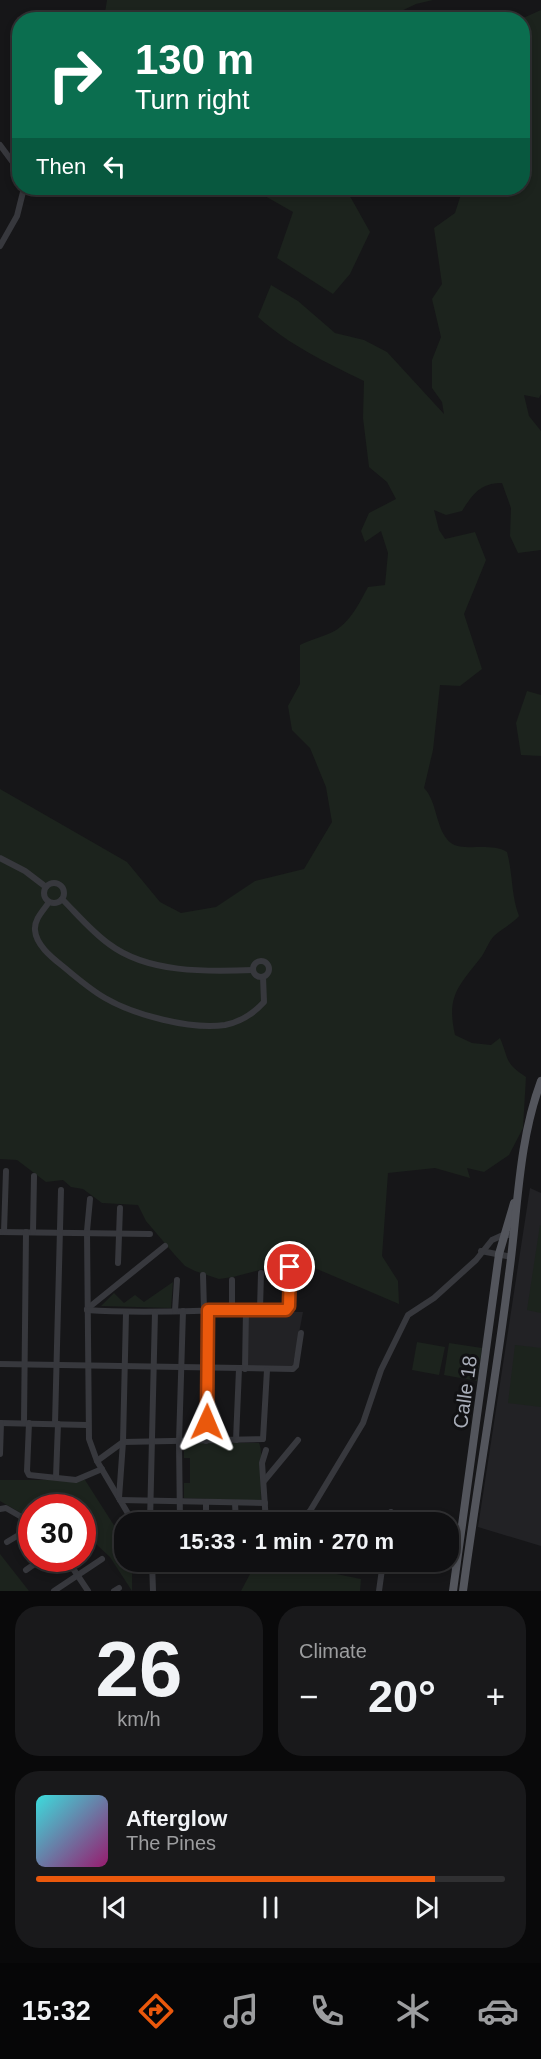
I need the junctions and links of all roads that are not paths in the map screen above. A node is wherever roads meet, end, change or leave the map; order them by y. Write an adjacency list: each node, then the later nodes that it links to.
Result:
1 (0, 146): 2 (street)
2 (12, 162)
3 (22, 195): 4 (street)
4 (0, 246)
5 (0, 858): 6 (street)
6 (46, 887): 7 (street); 8 (street)
7 (62, 899): 8 (street); 9 (street)
8 (49, 902): 10 (street)
9 (253, 970): 10 (street); 10 (street)
10 (263, 977)
11 (541, 1081): 16 (main road, Calle 18)
12 (6, 1171): 19 (street)
13 (34, 1176): 20 (street)
14 (61, 1190): 21 (street)
15 (90, 1199): 18 (street)
16 (516, 1199): 24 (main road, Calle 18); 25 (main road, Calle 18)
17 (120, 1208): 22 (street)
18 (87, 1231): 21 (street); 22 (street); 39 (street)
19 (2, 1232): 20 (street)
20 (29, 1232): 21 (street); 47 (street)
21 (59, 1232): 48 (street)
22 (120, 1234): 23 (street); 30 (street)
23 (150, 1234)
24 (503, 1235): 25 (street); 27 (street); 28 (main road, Calle 18)
25 (514, 1235): 29 (main road, Calle 18)
26 (165, 1246): 39 (street)
27 (481, 1251): 28 (street); 85 (street)
28 (500, 1254): 29 (street); 88 (main road, Calle 18)
29 (512, 1257): 102 (main road, Calle 18)
30 (118, 1263)
31 (290, 1267): 38 (street)
32 (261, 1273): 38 (street)
33 (203, 1275): 40 (street)
34 (177, 1280): 41 (street)
35 (232, 1280): 36 (street)
36 (232, 1309): 37 (street); 40 (street)
37 (246, 1309): 38 (street); 54 (street)
38 (260, 1309)
39 (87, 1310): 44 (street); 49 (street)
40 (206, 1310): 42 (street); 53 (street)
41 (175, 1311): 42 (street); 43 (street)
42 (183, 1311): 52 (street)
43 (155, 1312): 44 (street); 51 (street)
44 (126, 1313): 50 (street)
45 (301, 1333): 55 (street)
46 (0, 1364): 47 (street)
47 (25, 1364): 48 (street); 57 (street)
48 (56, 1364): 49 (street); 58 (street)
49 (89, 1365): 50 (street); 59 (street)
50 (125, 1367): 51 (street); 63 (street)
51 (154, 1367): 52 (street); 64 (street)
52 (182, 1367): 53 (street); 65 (street)
53 (208, 1368): 54 (street); 62 (street)
54 (242, 1369): 55 (street); 60 (street)
55 (267, 1370): 60 (street)
56 (1, 1423): 57 (street); 67 (street)
57 (27, 1423): 58 (street); 70 (street)
58 (57, 1424): 59 (street); 70 (street)
59 (87, 1425): 68 (street)
60 (236, 1440): 62 (street)
61 (298, 1440): 71 (street)
62 (206, 1441): 65 (street)
63 (123, 1442): 64 (street); 68 (street); 72 (street)
64 (150, 1442): 65 (street); 73 (street)
65 (179, 1442): 74 (street)
66 (266, 1449): 71 (street)
67 (0, 1454)
68 (97, 1461): 69 (street)
69 (102, 1469): 70 (street); 72 (street)
70 (56, 1477)
71 (264, 1481): 77 (street)
72 (120, 1499): 73 (street); 79 (street)
73 (151, 1500): 74 (street); 80 (street)
74 (180, 1500): 75 (street); 81 (street)
75 (206, 1502): 76 (street); 82 (street)
76 (235, 1503): 77 (street); 83 (street)
77 (265, 1503): 84 (street)
78 (0, 1509): 86 (street)
79 (127, 1512)
80 (150, 1512)
81 (180, 1512)
82 (206, 1512)
83 (235, 1512)
84 (265, 1512)
85 (309, 1512)
86 (18, 1516)
87 (18, 1535): 89 (street)
88 (461, 1535): 90 (main road, Calle 18)
89 (7, 1542)
90 (459, 1550)
91 (102, 1559): 96 (street)
92 (75, 1572): 96 (street)
93 (154, 1572): 99 (street)
94 (382, 1572): 100 (street)
95 (456, 1572): 101 (main road, Calle 18)
96 (78, 1576): 97 (street); 98 (street)
97 (54, 1591)
98 (88, 1591)
99 (153, 1591)
100 (379, 1591)
101 (453, 1591)
102 (463, 1591)

